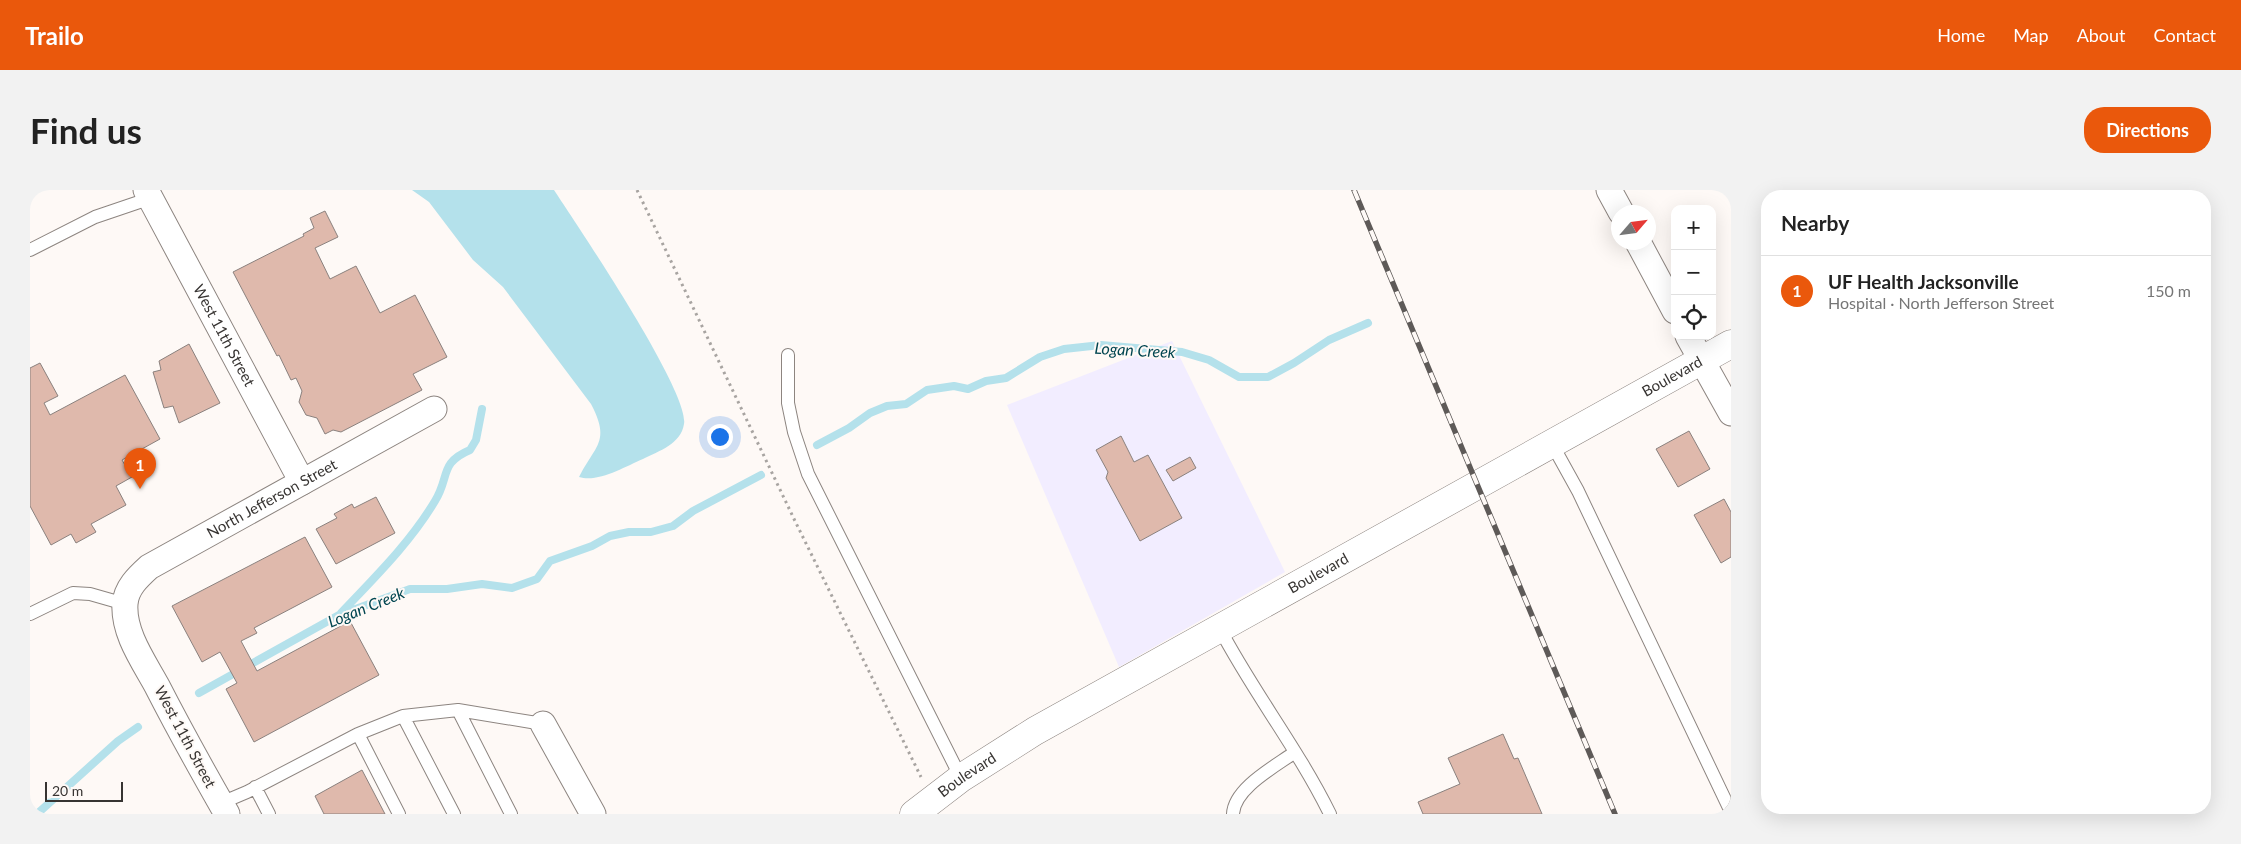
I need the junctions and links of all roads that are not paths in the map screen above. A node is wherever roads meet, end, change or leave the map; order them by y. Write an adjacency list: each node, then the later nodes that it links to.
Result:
1 (1609, 190): 3 (street)
2 (148, 192): 4 (lane); 14 (street, West 11th Street)
3 (1617, 205)
4 (30, 250)
5 (1642, 250): 6 (street)
6 (1671, 304)
7 (1690, 340): 10 (street)
8 (1731, 344): 10 (main road, Boulevard)
9 (788, 355): 23 (lane)
10 (1702, 360): 12 (street); 13 (main road, Boulevard)
11 (434, 409): 14 (street, North Jefferson Street)
12 (1731, 414)
13 (1552, 444): 17 (main road, Boulevard); 27 (lane)
14 (302, 482): 15 (street, North Jefferson Street)
15 (125, 604): 16 (lane); 26 (street, West 11th Street)
16 (30, 614)
17 (1220, 628): 22 (lane); 23 (main road, Boulevard)
18 (458, 710): 19 (lane); 20 (lane); 31 (lane)
19 (403, 716): 21 (lane); 30 (lane)
20 (543, 724): 32 (street)
21 (358, 734): 24 (lane); 29 (lane)
22 (1295, 752): 33 (lane); 34 (lane)
23 (961, 778): 25 (main road, Boulevard)
24 (255, 787): 26 (lane); 28 (lane)
25 (923, 806)
26 (224, 808)
27 (1731, 812)
28 (270, 814)
29 (399, 814)
30 (454, 814)
31 (511, 814)
32 (593, 814)
33 (1233, 814)
34 (1330, 814)

